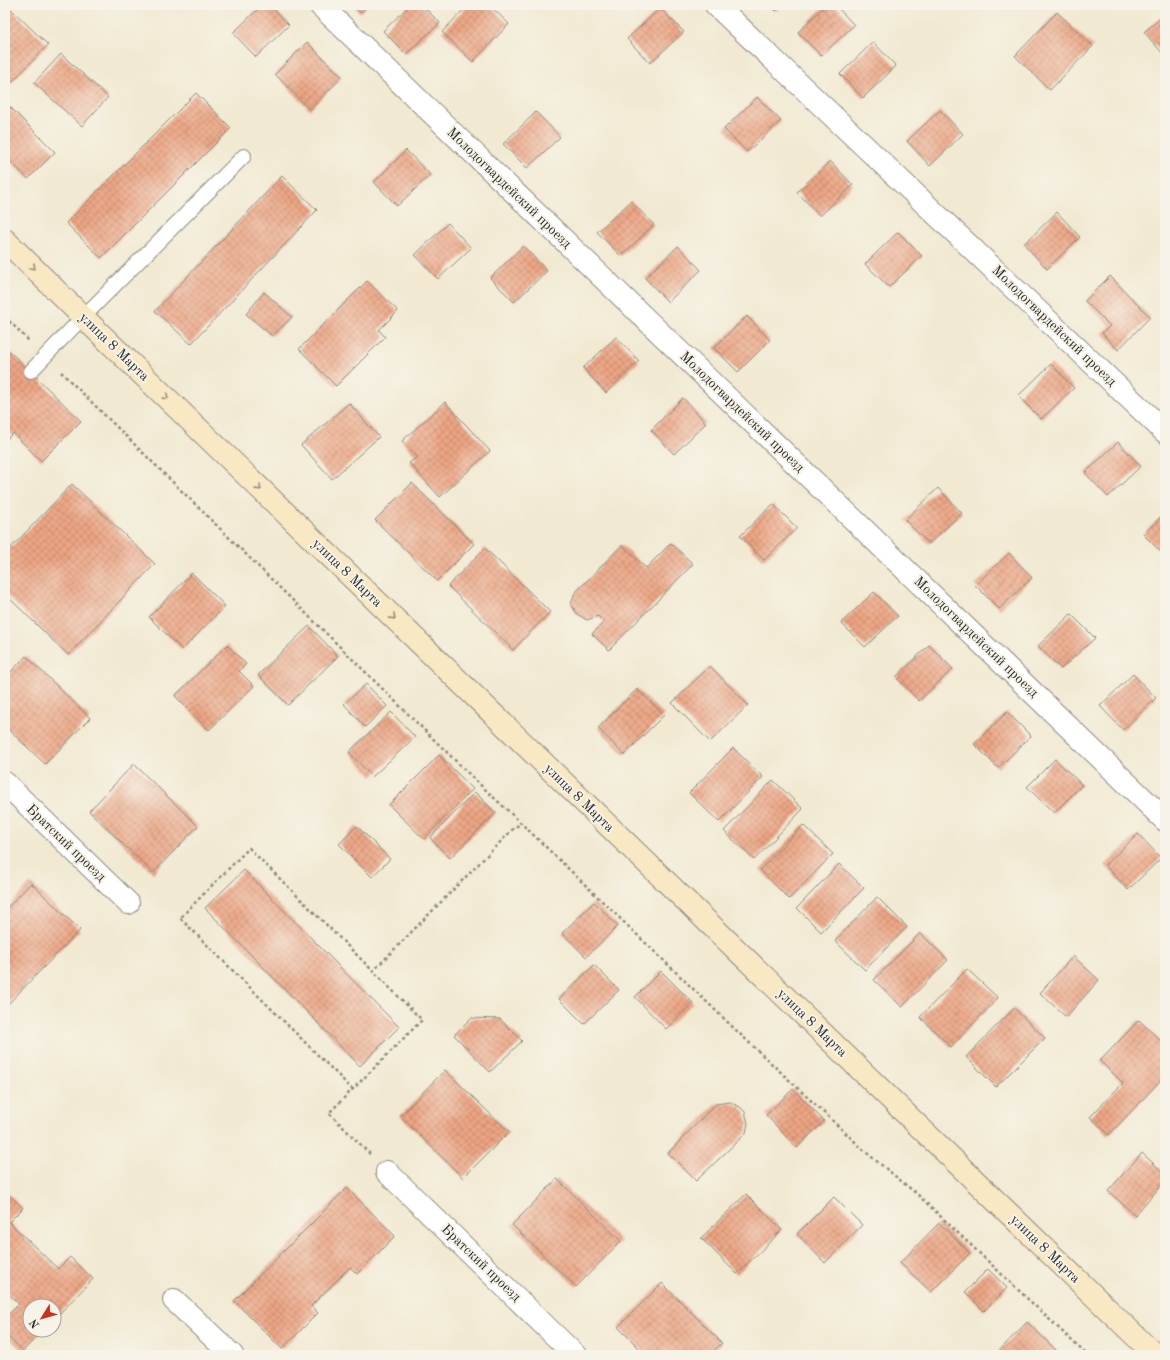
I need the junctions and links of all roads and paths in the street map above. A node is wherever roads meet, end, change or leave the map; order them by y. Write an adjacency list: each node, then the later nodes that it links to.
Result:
1 (320, 5): 11 (street, Молодогвардейский проезд)
2 (716, 5): 9 (street, Молодогвардейский проезд)
3 (244, 156): 6 (lane)
4 (5, 240): 6 (street, улица 8 Марта, one-way to 6)
5 (5, 317): 7 (path)
6 (83, 317): 7 (lane); 21 (street, улица 8 Марта, one-way to 21)
7 (46, 357): 8 (lane); 12 (path)
8 (31, 371)
9 (1165, 432)
10 (5, 783): 13 (street, Братский проезд)
11 (1165, 820)
12 (521, 823): 14 (path); 20 (path)
13 (128, 903)
14 (373, 971): 15 (path); 15 (path)
15 (352, 1090): 16 (path)
16 (388, 1172): 19 (street, Братский проезд)
17 (174, 1300): 18 (street)
18 (232, 1355)
19 (575, 1355)
20 (1087, 1355)
21 (1155, 1355)

